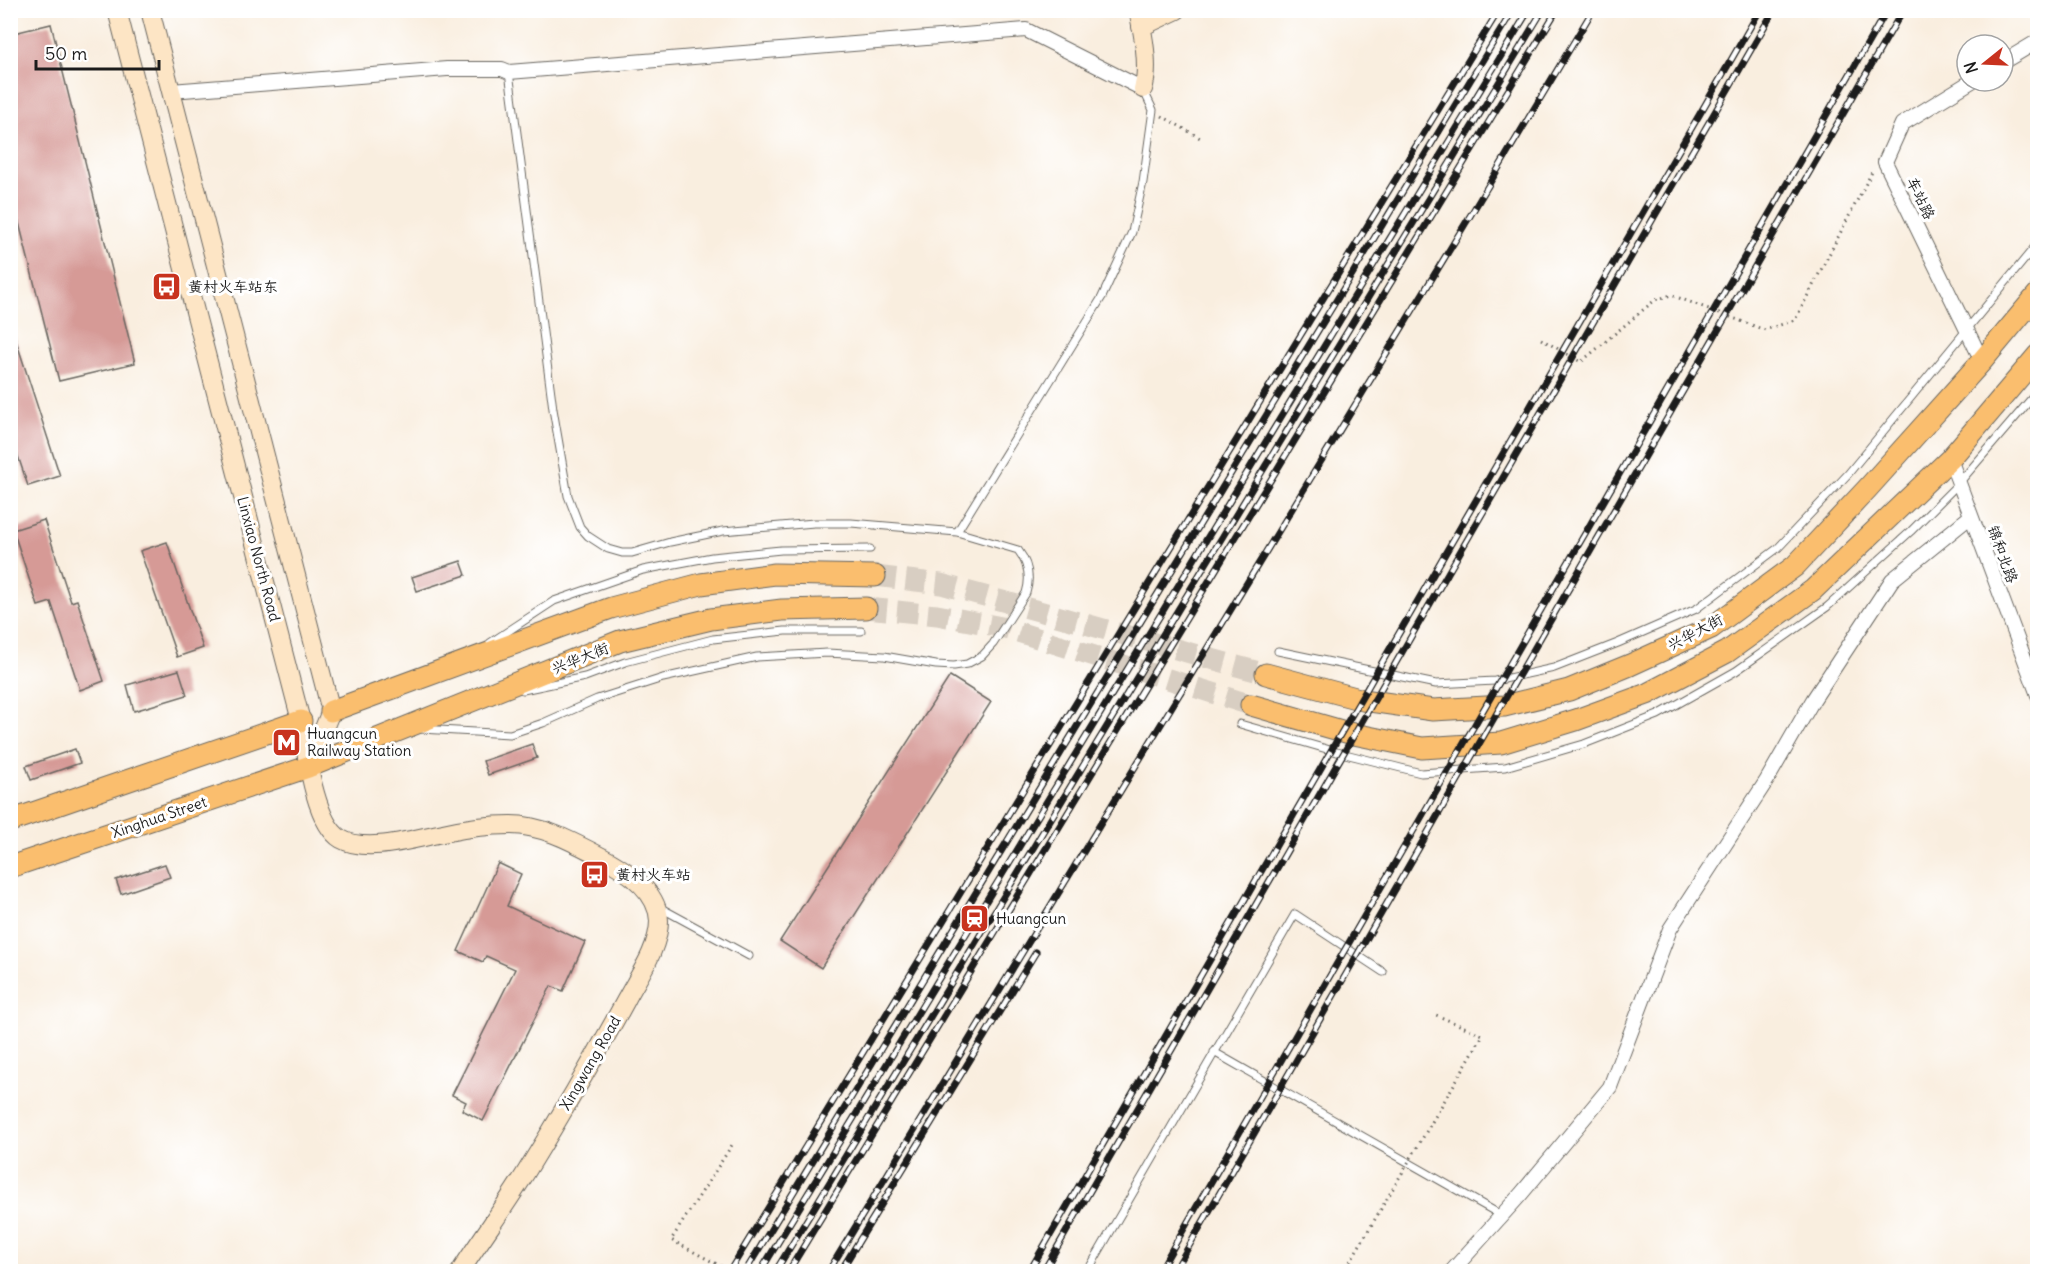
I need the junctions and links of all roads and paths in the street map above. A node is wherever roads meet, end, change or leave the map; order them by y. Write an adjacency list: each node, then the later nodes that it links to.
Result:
1 (117, 10): 36 (main road, Linxiao North Road)
2 (150, 10): 9 (main road, Linxiao North Road)
3 (1177, 10): 4 (main road)
4 (1139, 19): 8 (main road)
5 (2037, 41): 6 (street)
6 (2015, 55)
7 (508, 72): 8 (street); 9 (street); 24 (lane)
8 (1143, 89): 11 (lane)
9 (171, 91): 35 (main road, Linxiao North Road)
10 (1955, 91): 13 (street)
11 (1153, 110): 12 (path); 24 (lane)
12 (1202, 139)
13 (1885, 162): 16 (street, 车站路); 17 (path)
14 (2037, 243): 16 (lane)
15 (2037, 294): 19 (main road, 兴华大街)
16 (1967, 331): 19 (street, 车站路); 29 (lane)
17 (1541, 339)
18 (2037, 355): 21 (main road, 兴华大街)
19 (1982, 361): 31 (main road, 兴华大街)
20 (2037, 391): 22 (lane)
21 (1950, 459): 22 (street, 锦和北路); 34 (main road, 兴华大街)
22 (1959, 483): 23 (street, 锦和北路); 37 (lane)
23 (1971, 516): 32 (street, 锦和北路); 48 (street)
24 (957, 532): 38 (lane)
25 (870, 549): 30 (lane)
26 (874, 576): 30 (main road)
27 (866, 608): 33 (main road, 兴华大街)
28 (861, 631): 33 (lane)
29 (1278, 651)
30 (457, 665): 35 (main road)
31 (1266, 674)
32 (2037, 695)
33 (473, 700): 38 (main road, 兴华大街)
34 (1251, 705)
35 (331, 711): 36 (main road); 39 (main road)
36 (301, 721): 39 (main road, Linxiao North Road); 40 (main road)
37 (1240, 724)
38 (406, 729): 39 (main road, 兴华大街)
39 (308, 767): 41 (main road, Xinghua Street); 42 (main road, Linxiao North Road)
40 (10, 821)
41 (10, 867)
42 (656, 906): 43 (lane); 49 (main road, Xingwang Road)
43 (749, 956)
44 (1383, 972): 46 (lane)
45 (1436, 1015): 52 (path, bridge)
46 (1214, 1052): 48 (lane); 51 (lane)
47 (732, 1145): 50 (path, bridge)
48 (1502, 1215): 53 (street)
49 (460, 1272)
50 (732, 1272)
51 (1087, 1272)
52 (1344, 1272)
53 (1451, 1272)

